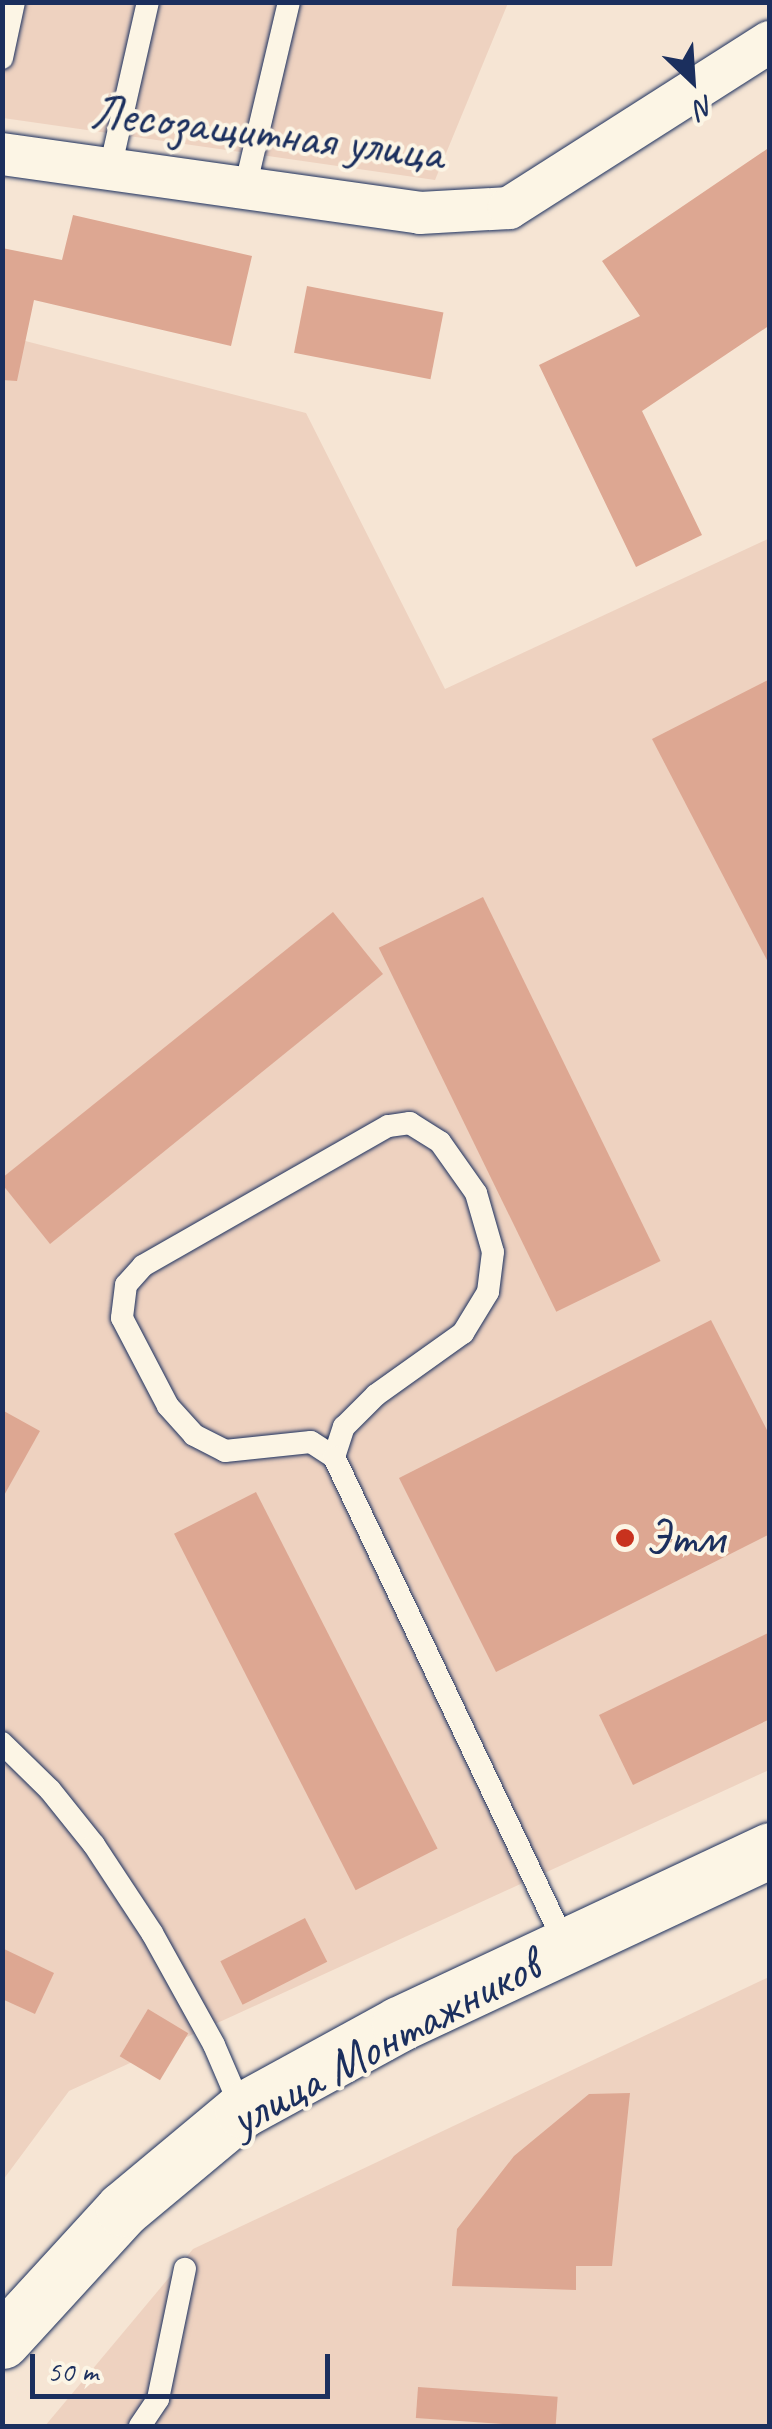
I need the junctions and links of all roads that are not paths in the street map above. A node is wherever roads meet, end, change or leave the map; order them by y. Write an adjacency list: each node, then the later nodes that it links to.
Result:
1 (14, 2): 5 (lane)
2 (148, 2): 7 (lane)
3 (289, 2): 8 (lane)
4 (770, 42): 8 (street, Лесозащитная улица)
5 (2, 58)
6 (2, 154): 7 (street, Лесозащитная улица)
7 (110, 169): 8 (street, Лесозащитная улица)
8 (244, 188)
9 (334, 1457): 9 (lane); 12 (lane)
10 (2, 1744): 13 (lane)
11 (770, 1850): 12 (main road, улица Монтажников)
12 (566, 1946): 13 (main road, улица Монтажников)
13 (242, 2110): 15 (main road, улица Монтажников)
14 (186, 2269): 16 (lane)
15 (2, 2341)
16 (140, 2426)

